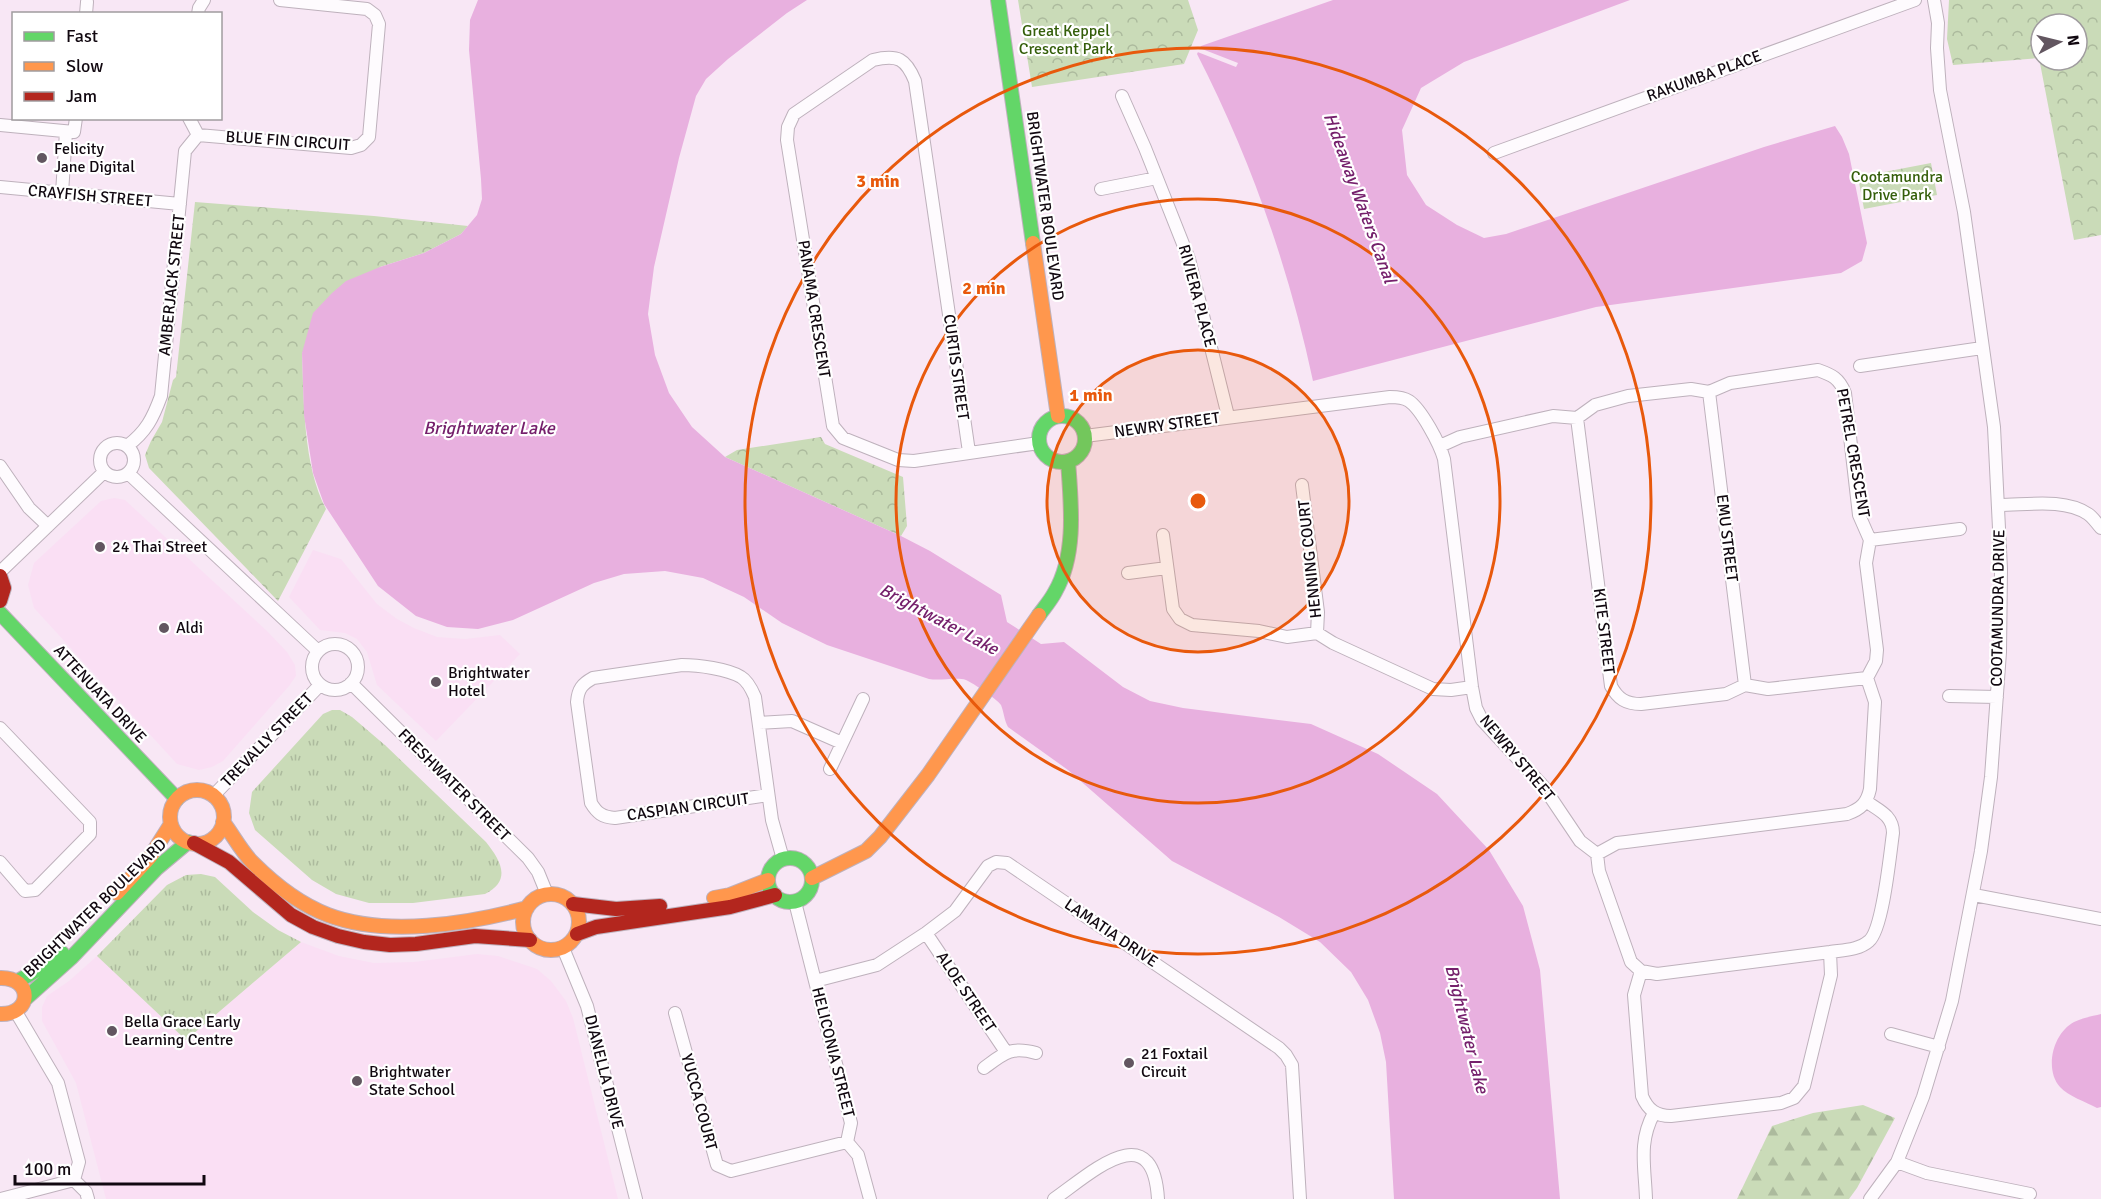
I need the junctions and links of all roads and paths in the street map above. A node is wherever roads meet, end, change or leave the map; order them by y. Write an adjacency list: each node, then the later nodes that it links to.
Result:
1 (280, 0): 11 (street, BLUE FIN CIRCUIT)
2 (999, 0): 21 (street, BRIGHTWATER BOULEVARD)
3 (1915, 0): 12 (street, RAKUMBA PLACE)
4 (1934, 0): 18 (street, COOTAMUNDRA DRIVE)
5 (910, 68): 28 (street, CURTIS STREET); 28 (street, PANAMA CRESCENT)
6 (1122, 96): 13 (street, RIVIERA PLACE)
7 (76, 120): 10 (street)
8 (190, 120): 11 (street)
9 (0, 125): 10 (street)
10 (66, 132): 16 (street)
11 (198, 135): 17 (street, AMBERJACK STREET)
12 (1494, 153)
13 (1157, 178): 15 (street); 22 (street, RIVIERA PLACE)
14 (0, 188): 16 (street, CRAYFISH STREET)
15 (1101, 189)
16 (62, 193): 17 (street, CRAYFISH STREET)
17 (180, 204): 26 (street, AMBERJACK STREET)
18 (1982, 348): 19 (street); 34 (street, COOTAMUNDRA DRIVE)
19 (1860, 366)
20 (1709, 392): 23 (street, PETREL CRESCENT); 39 (street, PETREL CRESCENT); 50 (street, EMU STREET)
21 (1058, 416): 24 (street); 25 (street)
22 (1228, 416): 24 (street, NEWRY STREET); 27 (street, NEWRY STREET)
23 (1577, 418): 27 (street); 50 (street, KITE STREET)
24 (1085, 436): 29 (street)
25 (1039, 443): 28 (street, PANAMA CRESCENT); 29 (street)
26 (128, 446): 31 (street); 32 (street)
27 (1440, 446): 51 (street, NEWRY STREET)
28 (969, 452)
29 (1068, 462): 69 (street)
30 (0, 466): 35 (street)
31 (104, 472): 32 (street); 35 (street)
32 (128, 473): 46 (street)
33 (1302, 485): 45 (street, HENNING COURT)
34 (1999, 505): 36 (street); 53 (street, COOTAMUNDRA DRIVE)
35 (48, 526): 42 (street)
36 (2101, 528)
37 (1960, 529): 39 (street)
38 (1163, 535): 40 (street)
39 (1870, 540): 47 (street, PETREL CRESCENT)
40 (1167, 568): 41 (street); 45 (street)
41 (1128, 573)
42 (0, 574): 43 (street)
43 (0, 601)
44 (0, 613): 61 (street, ATTENUATA DRIVE)
45 (1317, 633): 51 (street)
46 (318, 651): 48 (street); 49 (street)
47 (1867, 678): 50 (street, KITE STREET); 62 (street)
48 (351, 683): 49 (street); 71 (street, FRESHWATER STREET)
49 (320, 685): 60 (street, TREVALLY STREET)
50 (1745, 685)
51 (1472, 687): 66 (street, NEWRY STREET)
52 (1949, 696): 53 (street)
53 (1997, 697): 73 (street, COOTAMUNDRA DRIVE)
54 (863, 699): 57 (street)
55 (759, 723): 57 (street); 59 (street, CASPIAN CIRCUIT); 59 (street, CASPIAN CIRCUIT)
56 (0, 728): 68 (street)
57 (842, 743): 58 (street)
58 (830, 769)
59 (768, 795): 67 (street, CASPIAN CIRCUIT)
60 (213, 796): 61 (street); 63 (street)
61 (177, 799): 64 (street)
62 (1867, 802): 66 (street); 82 (street)
63 (223, 822): 65 (street); 76 (street)
64 (171, 824): 65 (street); 85 (street, BRIGHTWATER BOULEVARD)
65 (191, 843): 80 (street, BRIGHTWATER BOULEVARD); 87 (street, BRIGHTWATER BOULEVARD)
66 (1598, 854): 83 (street)
67 (783, 859): 69 (street); 70 (street)
68 (0, 862)
69 (812, 878): 74 (street)
70 (768, 880): 72 (street); 75 (street)
71 (547, 894): 75 (street); 76 (street)
72 (775, 896): 74 (street); 79 (street)
73 (1974, 896): 77 (street); 92 (street, COOTAMUNDRA DRIVE)
74 (795, 902): 86 (street, HELICONIA STREET)
75 (573, 904): 79 (street)
76 (527, 908): 80 (street)
77 (2101, 919)
78 (926, 933): 86 (street, LAMATIA DRIVE); 93 (street, ALOE STREET); 107 (street, LAMATIA DRIVE)
79 (577, 934): 81 (street)
80 (530, 940): 81 (street)
81 (563, 948): 103 (street, DIANELLA DRIVE)
82 (1830, 952): 83 (street); 96 (street)
83 (1641, 971): 96 (street)
84 (0, 978): 85 (street)
85 (18, 981): 87 (street)
86 (815, 981): 97 (street, HELICONIA STREET)
87 (25, 999): 88 (street, BRIGHTWATER BOULEVARD)
88 (16, 1012): 90 (street); 99 (street)
89 (675, 1013): 97 (street, YUCCA COURT)
90 (0, 1014)
91 (1891, 1034): 92 (street)
92 (1940, 1047): 98 (street, COOTAMUNDRA DRIVE)
93 (1006, 1052): 94 (street); 95 (street)
94 (1036, 1053)
95 (984, 1068)
96 (1654, 1113): 108 (street)
97 (847, 1142): 104 (street, HELICONIA STREET)
98 (1897, 1162): 100 (street); 109 (street, COOTAMUNDRA DRIVE)
99 (74, 1180): 101 (street); 102 (street)
100 (2030, 1194)
101 (1, 1199)
102 (88, 1199)
103 (636, 1199)
104 (870, 1199)
105 (1054, 1199): 106 (street)
106 (1158, 1199)
107 (1300, 1199)
108 (1646, 1199)
109 (1870, 1199)

